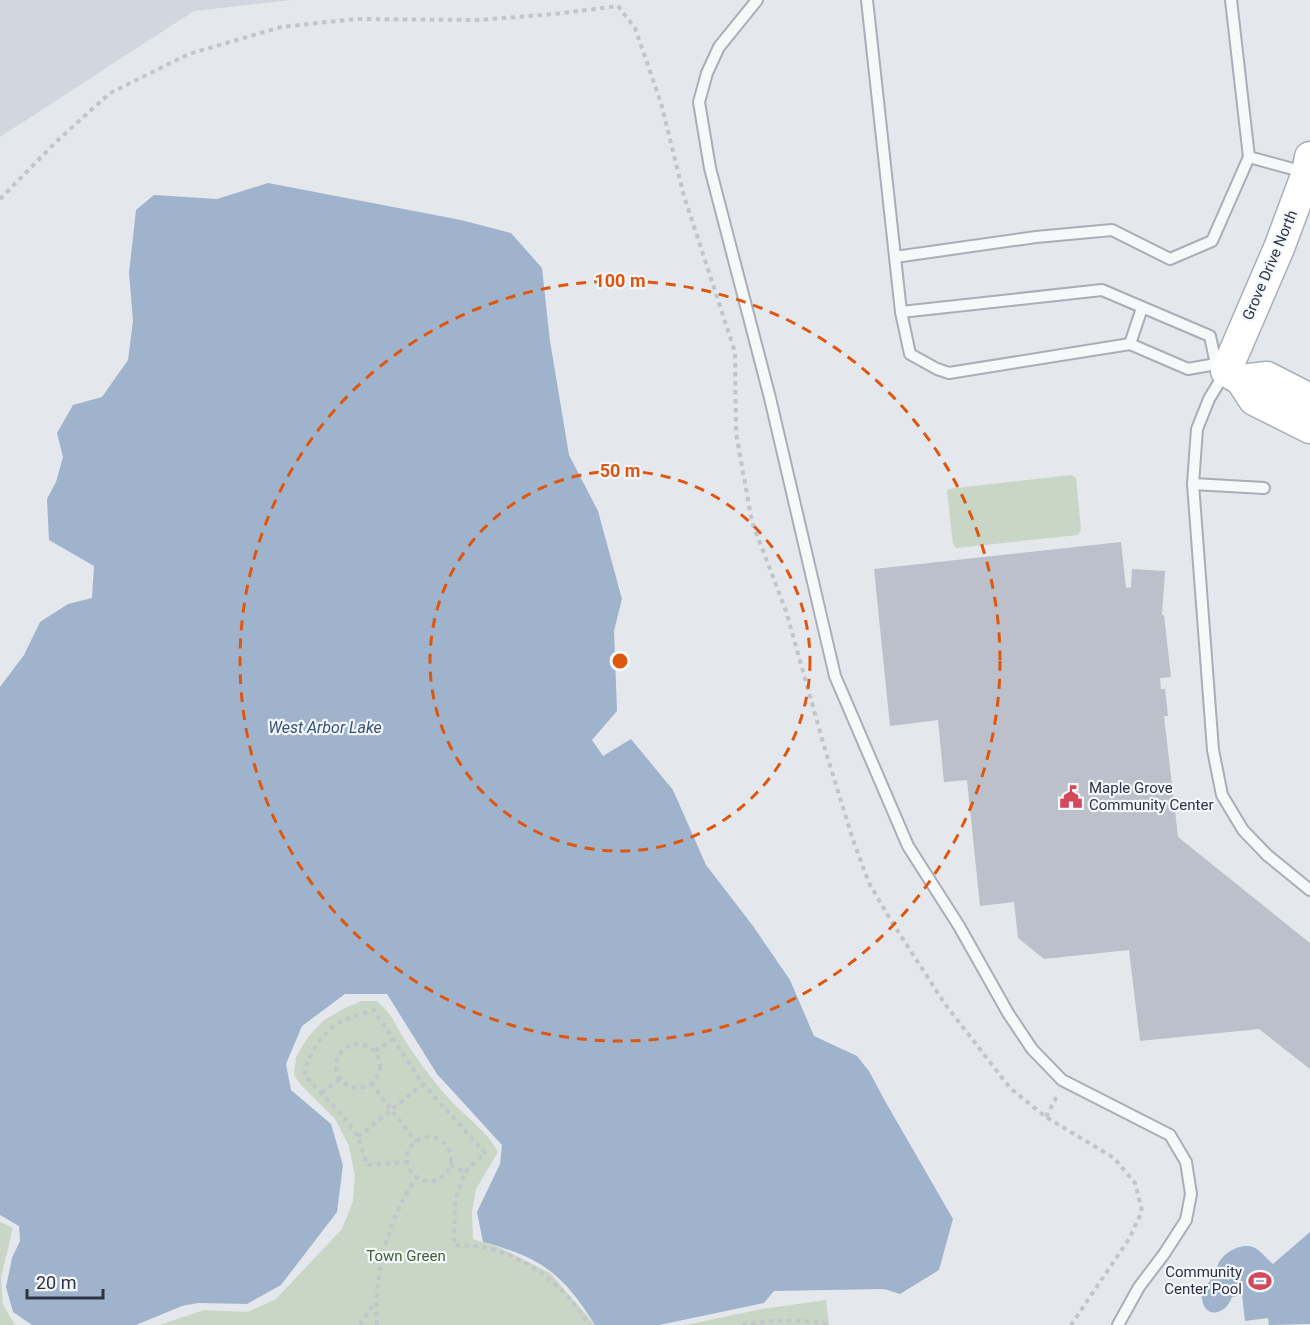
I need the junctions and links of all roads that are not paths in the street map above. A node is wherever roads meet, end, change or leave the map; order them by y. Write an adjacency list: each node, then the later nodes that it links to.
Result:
1 (757, 0): 16 (lane)
2 (867, 0): 6 (lane)
3 (1231, 0): 4 (lane)
4 (1249, 157): 5 (lane); 6 (lane)
5 (1309, 168): 10 (street, Grove Drive North)
6 (895, 257): 8 (lane)
7 (1142, 308): 8 (lane); 9 (lane); 10 (lane)
8 (901, 312): 9 (lane)
9 (1130, 344): 10 (lane)
10 (1228, 372): 11 (street); 12 (street); 13 (lane)
11 (1310, 399)
12 (1310, 429)
13 (1193, 484): 14 (lane); 15 (lane)
14 (1264, 488)
15 (1310, 890)
16 (1118, 1325)

